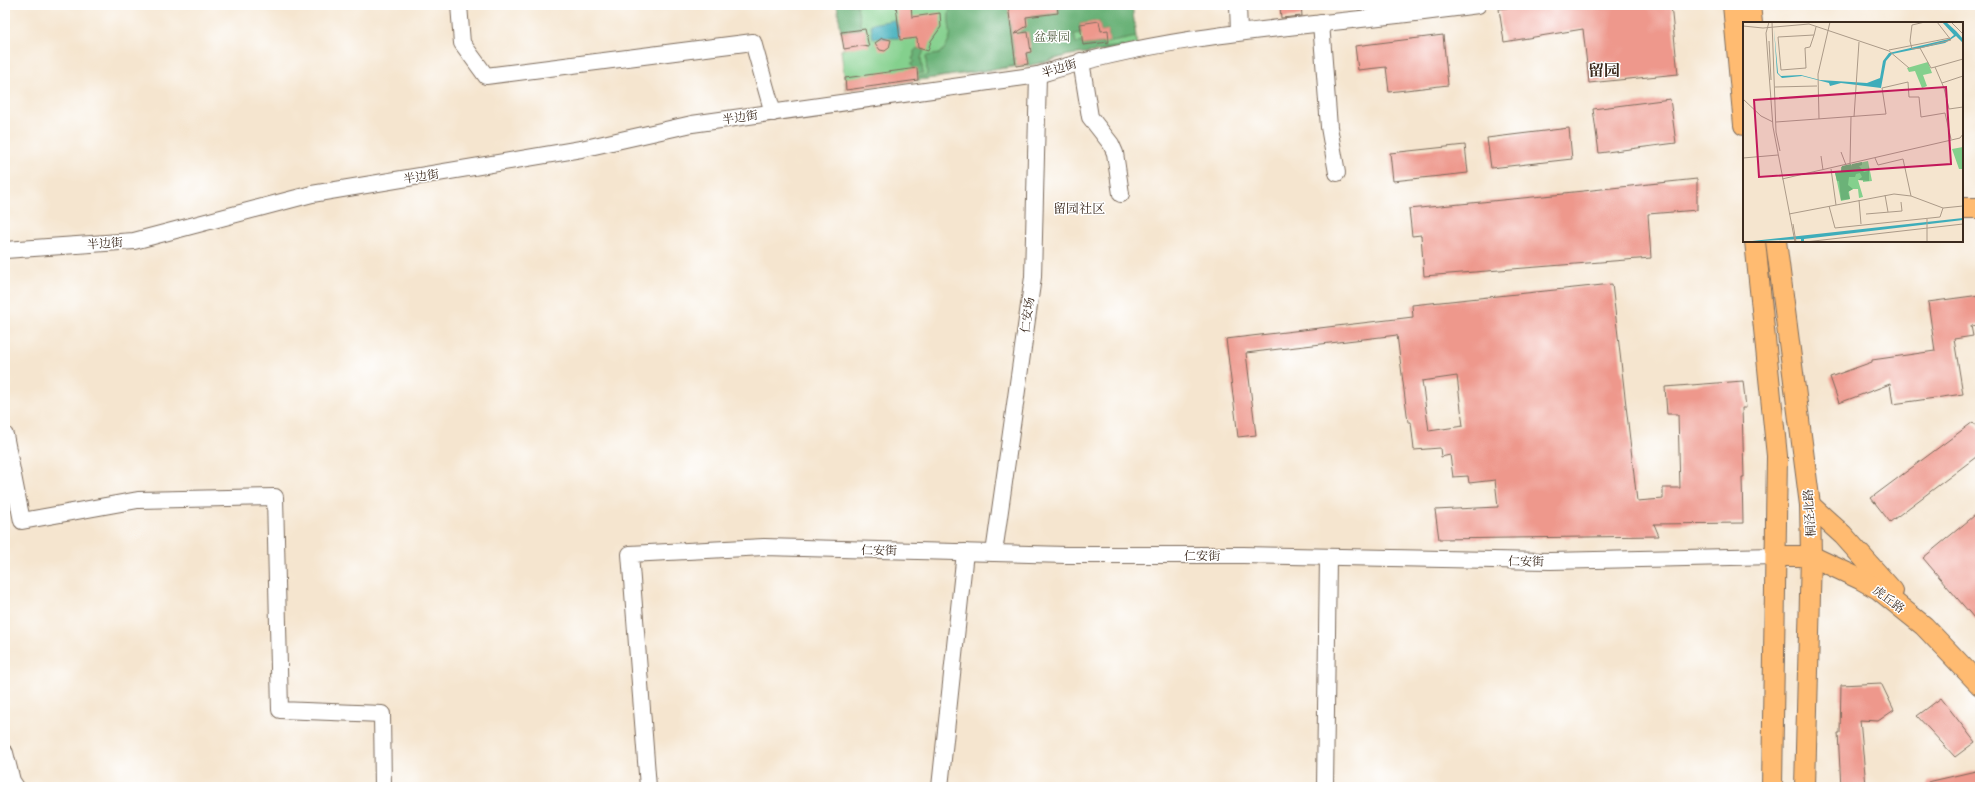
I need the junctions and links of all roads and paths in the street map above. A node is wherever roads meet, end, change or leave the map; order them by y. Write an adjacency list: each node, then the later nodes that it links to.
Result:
1 (459, 5): 11 (street)
2 (1238, 5): 8 (street)
3 (1478, 5): 7 (street, 半边街)
4 (1733, 5): 12 (main road)
5 (1750, 5): 6 (main road)
6 (1752, 22)
7 (1321, 24): 8 (street, 半边街); 13 (street)
8 (1238, 32): 9 (street, 半边街)
9 (1081, 61): 10 (street, 半边街); 14 (street)
10 (1038, 75): 11 (street, 半边街); 23 (street, 仁安场)
11 (773, 113): 19 (street, 半边街)
12 (1743, 113)
13 (1337, 173)
14 (1121, 194)
15 (1963, 208): 16 (main road)
16 (1980, 208)
17 (1755, 242): 24 (main road)
18 (1776, 242): 21 (main road, 桐泾北路)
19 (5, 250)
20 (5, 435): 31 (street)
21 (1810, 505): 25 (main road, 桐泾北路); 27 (main road)
22 (965, 552): 23 (street, 仁安街); 32 (street, 仁安街); 33 (street)
23 (994, 553): 26 (street, 仁安街)
24 (1776, 556): 25 (main road, 虎丘路); 26 (street, 仁安街); 35 (main road)
25 (1811, 556): 27 (main road, 虎丘路); 36 (main road, 桐泾北路)
26 (1328, 557): 34 (street)
27 (1924, 626): 28 (main road, 虎丘路)
28 (1980, 685)
29 (5, 753): 30 (street)
30 (16, 787)
31 (383, 787)
32 (648, 787)
33 (940, 787)
34 (1326, 787)
35 (1772, 787)
36 (1805, 787)

